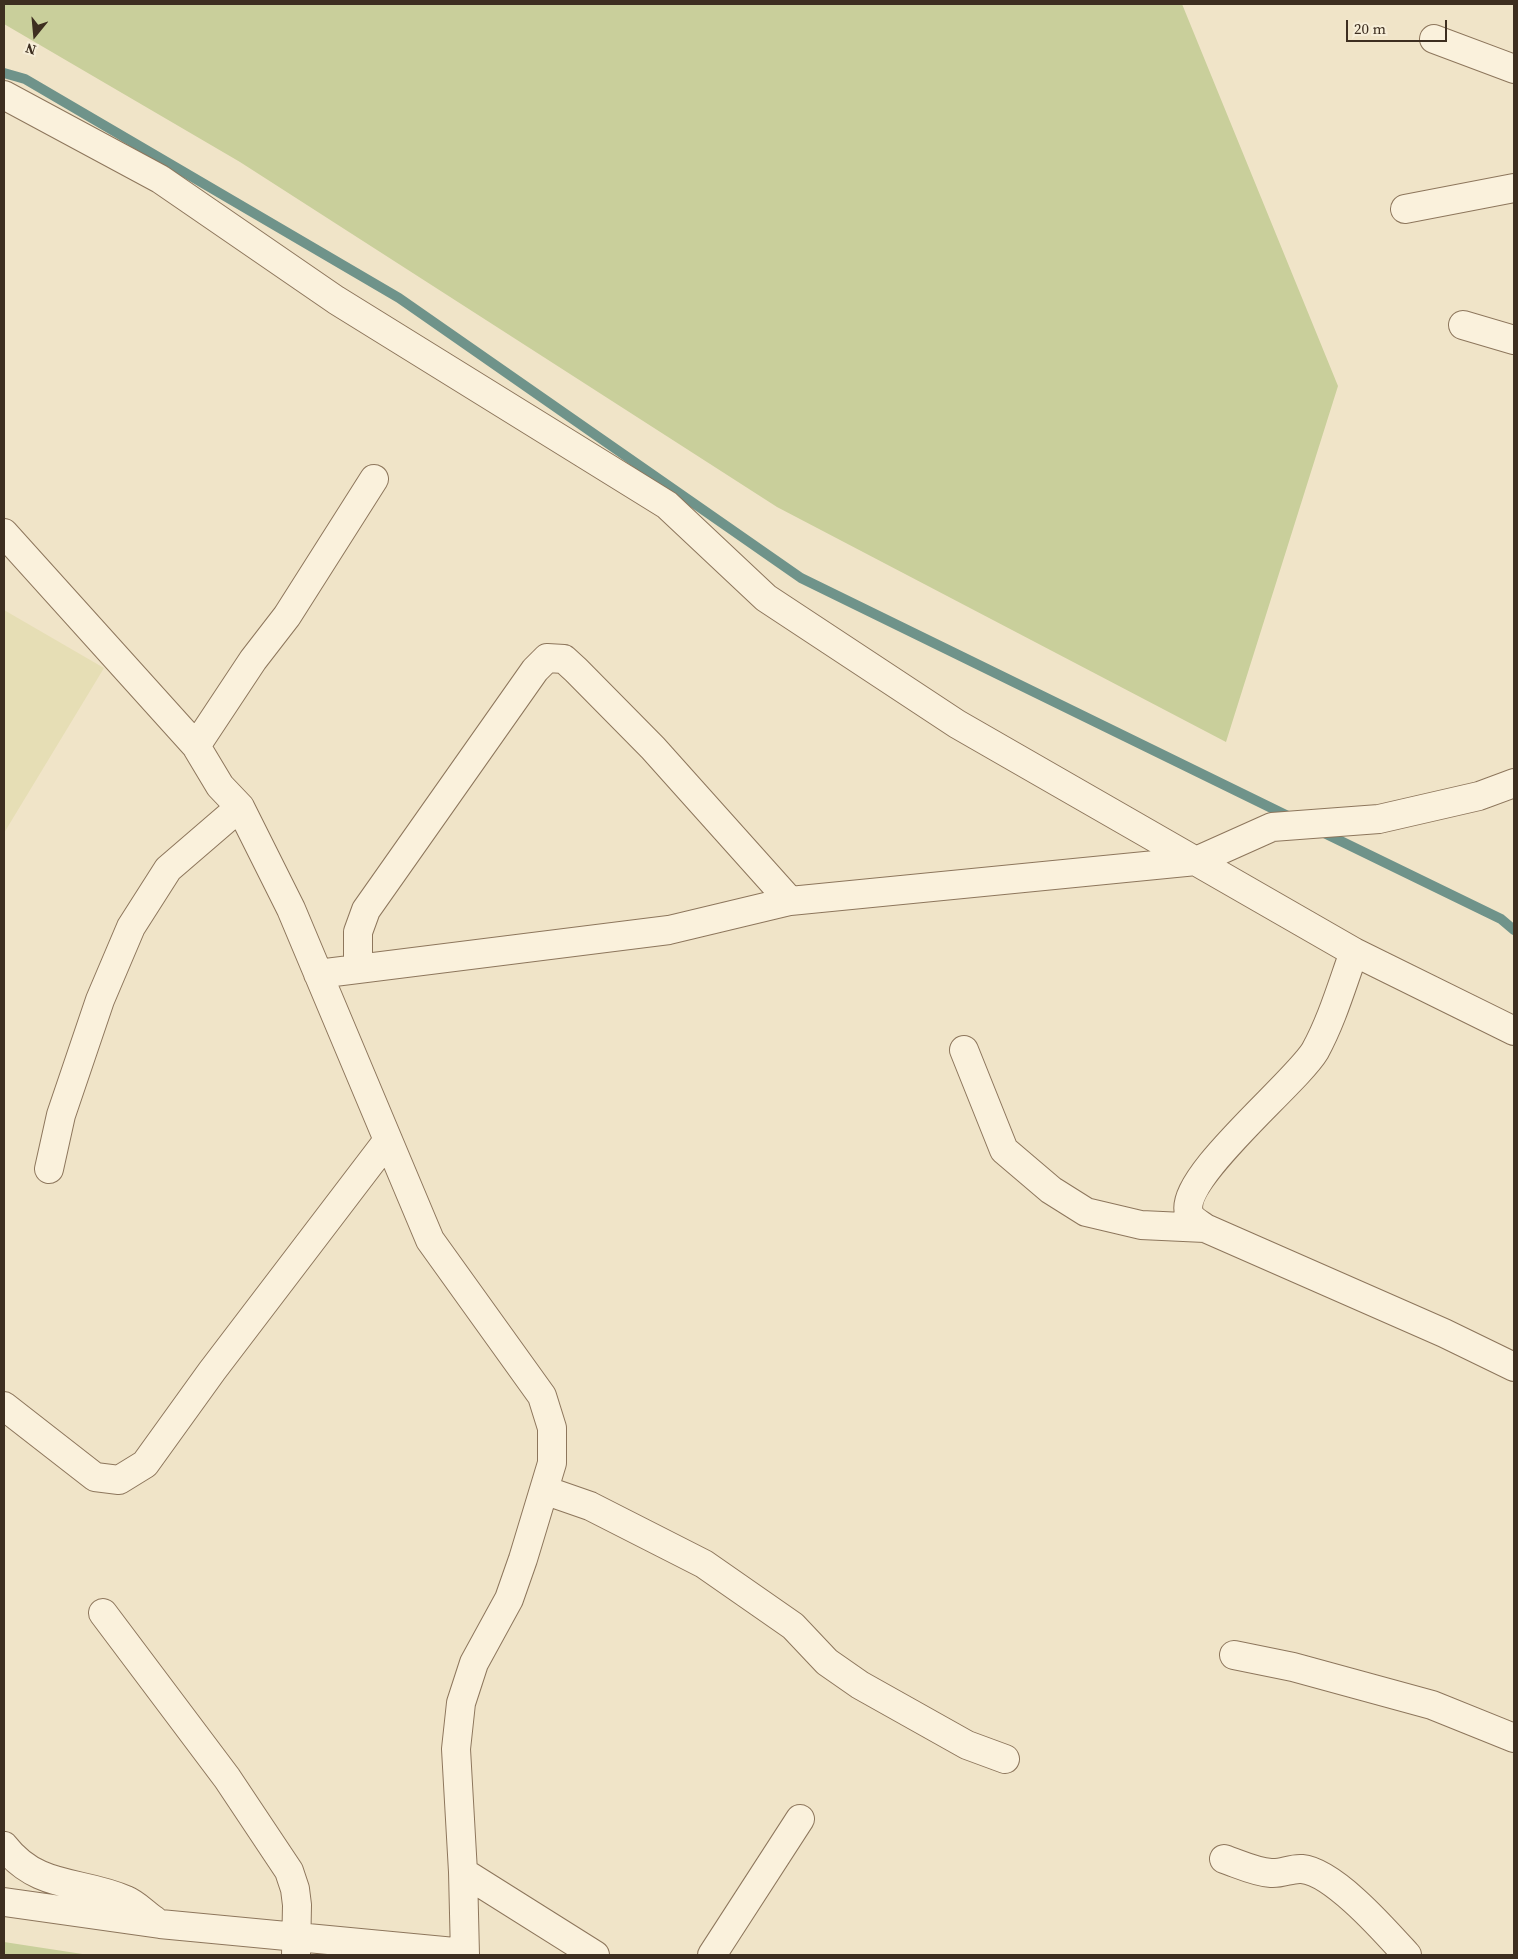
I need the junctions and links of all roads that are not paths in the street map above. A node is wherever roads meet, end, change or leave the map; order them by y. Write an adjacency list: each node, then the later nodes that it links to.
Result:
1 (1434, 39): 2 (street)
2 (1514, 69)
3 (4, 95): 13 (street)
4 (1514, 188): 5 (street)
5 (1405, 209)
6 (1463, 325): 7 (street)
7 (1514, 340)
8 (374, 479): 10 (street)
9 (4, 534): 10 (street)
10 (196, 746): 12 (street)
11 (1514, 783): 13 (street)
12 (240, 807): 17 (street); 21 (street)
13 (1196, 861): 14 (street); 15 (street)
14 (790, 901): 16 (street); 16 (street)
15 (1354, 952): 18 (street); 22 (street)
16 (358, 969): 17 (street)
17 (318, 974): 20 (street)
18 (1514, 1031)
19 (964, 1050): 22 (street)
20 (388, 1140): 24 (street); 25 (street)
21 (48, 1169)
22 (1205, 1228): 23 (street)
23 (1514, 1367)
24 (4, 1406)
25 (544, 1490): 29 (street); 33 (street)
26 (103, 1612): 36 (street)
27 (1234, 1655): 28 (street)
28 (1514, 1738)
29 (1005, 1759)
30 (800, 1819): 39 (street)
31 (4, 1846): 35 (street)
32 (1224, 1859): 40 (street)
33 (463, 1872): 37 (street); 38 (street)
34 (4, 1902): 35 (street)
35 (160, 1924): 36 (street)
36 (296, 1946): 37 (street)
37 (465, 1954)
38 (595, 1955)
39 (712, 1955)
40 (1407, 1955)

